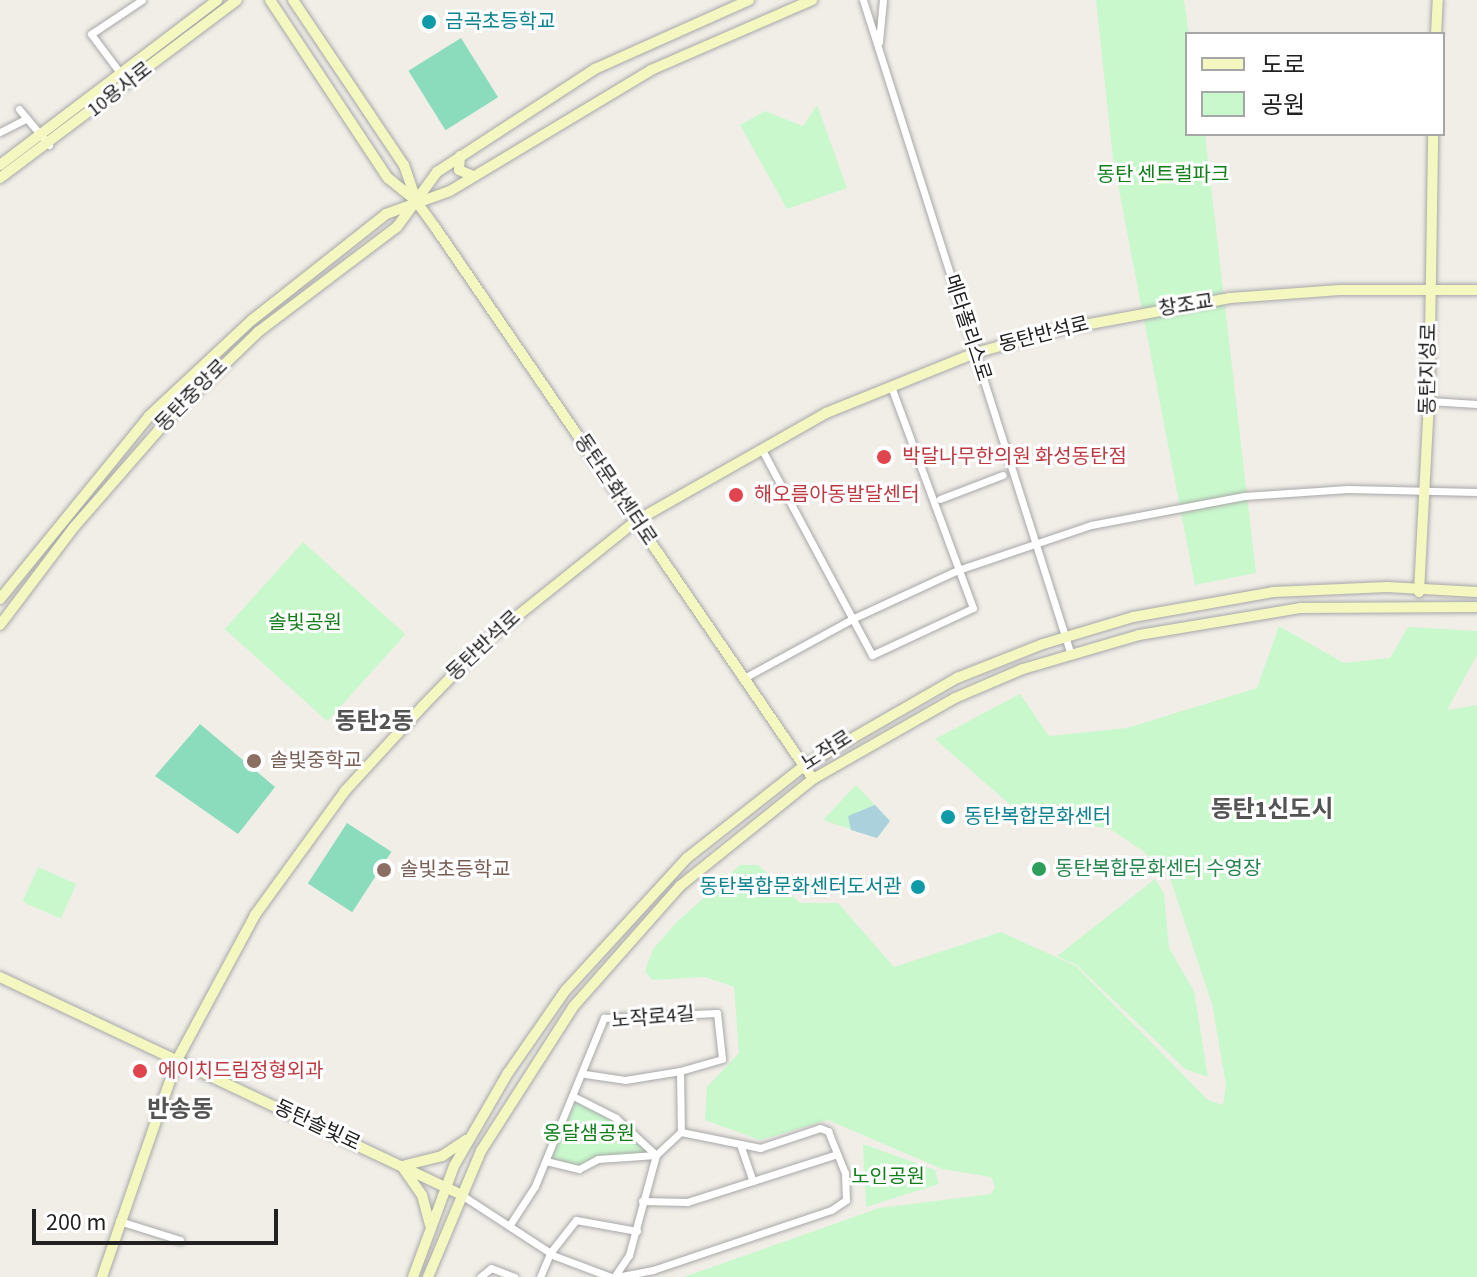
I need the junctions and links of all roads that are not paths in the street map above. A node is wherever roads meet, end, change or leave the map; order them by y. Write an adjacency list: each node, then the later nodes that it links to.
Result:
1 (142, 0): 13 (street)
2 (217, 0): 13 (street, 10용사로)
3 (237, 0): 18 (street, 10용사로)
4 (270, 0): 23 (street, 동탄문화센터로)
5 (293, 0): 23 (street, 동탄문화센터로)
6 (749, 0): 19 (street, 동탄중앙로)
7 (812, 0): 21 (street, 동탄중앙로)
8 (863, 0): 12 (street, 메타폴리스로)
9 (883, 0): 12 (street)
10 (1438, 0): 11 (street)
11 (1436, 32)
12 (879, 49): 27 (street, 메타폴리스로)
13 (121, 74): 18 (street, 10용사로)
14 (19, 109): 15 (street)
15 (27, 118): 16 (street); 18 (street)
16 (0, 132)
17 (1433, 136): 24 (street, 동탄지성로)
18 (46, 141): 20 (street, 10용사로); 22 (street, 10용사로)
19 (460, 156): 21 (street); 23 (street, 동탄중앙로)
20 (0, 165)
21 (473, 176): 23 (street, 동탄중앙로)
22 (0, 178)
23 (416, 201): 36 (street, 동탄문화센터로); 42 (street, 동탄중앙로); 47 (street, 동탄중앙로)
24 (1430, 288): 25 (street); 26 (street, 창조교); 29 (street, 동탄지성로)
25 (1477, 290)
26 (1143, 313): 27 (street, 동탄반석로)
27 (975, 353): 28 (street, 동탄반석로); 37 (street, 메타폴리스로)
28 (891, 385): 31 (street, 동탄반석로); 38 (street)
29 (1429, 401): 30 (street); 33 (street, 동탄지성로)
30 (1477, 404)
31 (760, 447): 36 (street, 동탄반석로); 46 (street)
32 (1003, 475): 35 (street)
33 (1424, 489): 34 (street); 37 (street); 40 (street, 동탄지성로)
34 (1477, 492)
35 (940, 499)
36 (636, 521): 52 (street, 동탄문화센터로); 60 (street, 동탄반석로)
37 (1036, 543): 38 (street); 48 (street, 메타폴리스로)
38 (958, 570): 46 (street); 46 (street)
39 (1350, 587): 40 (street, 노작로); 44 (street); 48 (street, 노작로)
40 (1419, 588): 41 (street, 노작로); 43 (street, 동탄지성로)
41 (1474, 591): 45 (street)
42 (0, 599)
43 (1418, 603): 44 (street, 노작로); 45 (street, 노작로)
44 (1351, 605): 50 (street, 노작로)
45 (1474, 607)
46 (854, 618): 52 (street)
47 (0, 625)
48 (1065, 637): 49 (street, 노작로); 50 (street, 메타폴리스로)
49 (1019, 654): 51 (street); 53 (street, 노작로)
50 (1071, 655): 51 (street, 노작로)
51 (1023, 669): 54 (street, 노작로)
52 (744, 678): 55 (street, 동탄문화센터로)
53 (851, 736): 54 (street); 55 (street, 노작로)
54 (859, 750): 56 (street, 노작로)
55 (804, 766): 56 (street, 동탄문화센터로); 57 (street, 노작로)
56 (813, 779): 58 (street, 노작로)
57 (759, 798): 58 (street); 65 (street, 노작로)
58 (769, 811): 67 (street, 노작로)
59 (0, 977): 60 (street, 동탄솔빛로)
60 (177, 1060): 71 (street, 동탄솔빛로); 76 (street, 동탄반석로)
61 (680, 1071): 62 (street, 노작로4길); 62 (street, 노작로4길); 64 (street)
62 (585, 1074): 63 (street, 노작로4길)
63 (575, 1097): 68 (street); 70 (street, 노작로4길)
64 (681, 1132): 66 (street); 68 (street)
65 (469, 1138): 67 (street); 71 (street); 73 (street, 노작로)
66 (741, 1147): 69 (street); 72 (street)
67 (482, 1148): 74 (street, 노작로)
68 (656, 1155): 70 (street); 75 (street)
69 (834, 1155): 72 (street); 89 (street)
70 (546, 1161): 77 (street, 노작로4길)
71 (402, 1166): 73 (street, 동탄솔빛로); 78 (street)
72 (753, 1181): 75 (street)
73 (446, 1187): 74 (street, 동탄솔빛로); 78 (street, 노작로)
74 (460, 1194): 77 (street); 80 (street, 노작로)
75 (642, 1201): 79 (street)
76 (117, 1221): 81 (street); 83 (street, 동탄반석로)
77 (511, 1223): 82 (street)
78 (431, 1228): 80 (street); 84 (street, 노작로)
79 (637, 1231): 82 (street); 89 (street)
80 (444, 1235): 85 (street, 노작로)
81 (180, 1240)
82 (550, 1253): 88 (street); 89 (street)
83 (102, 1277)
84 (413, 1277)
85 (428, 1277)
86 (480, 1277): 87 (street)
87 (514, 1277)
88 (540, 1277)
89 (614, 1277)

